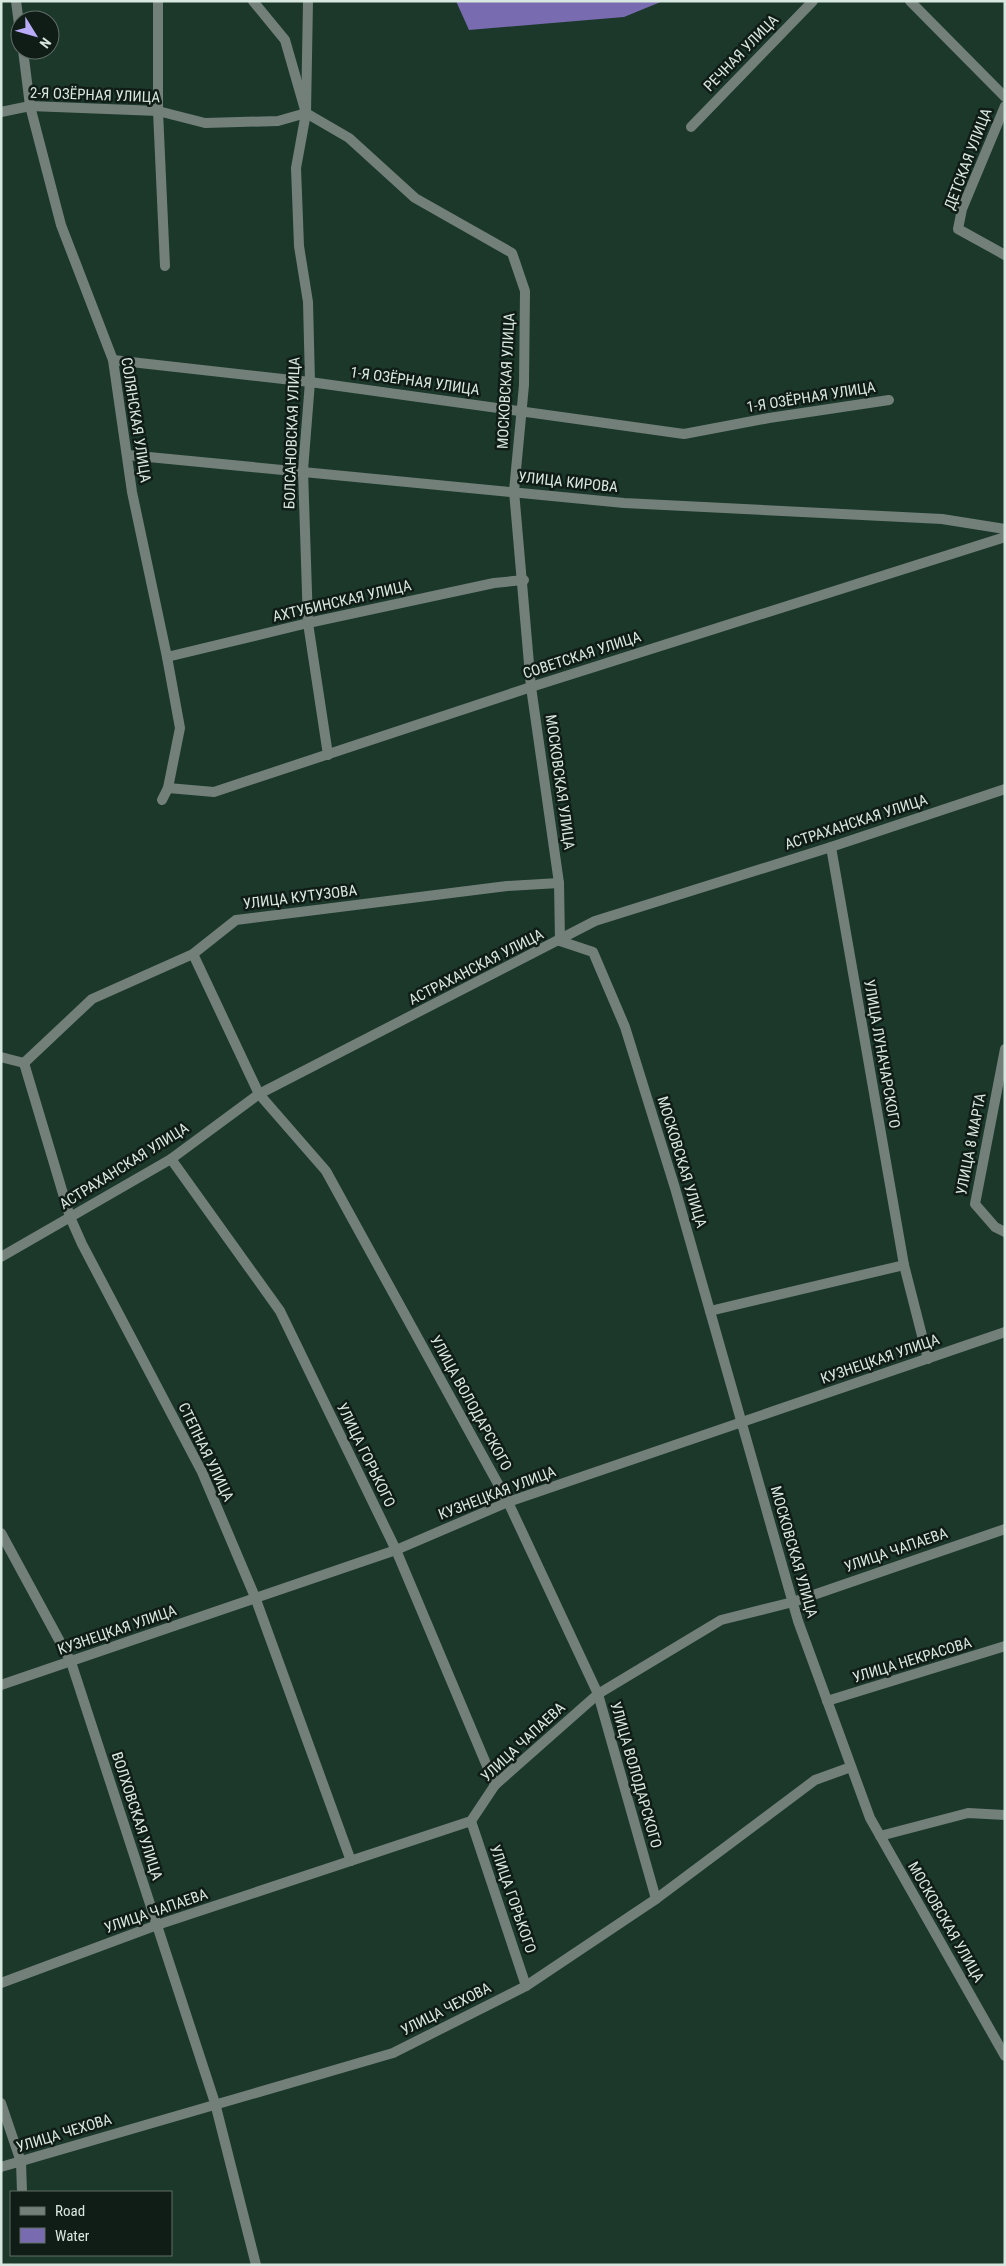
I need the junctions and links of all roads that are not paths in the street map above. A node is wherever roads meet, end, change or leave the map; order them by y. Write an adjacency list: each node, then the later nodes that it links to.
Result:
1 (158, 1): 10 (street)
2 (253, 1): 12 (street)
3 (308, 1): 12 (street, БОЛСАНОВСКАЯ УЛИЦА)
4 (813, 1): 13 (street, РЕЧНАЯ УЛИЦА)
5 (910, 1): 7 (street)
6 (23, 60): 8 (street, СОЛЯНСКАЯ УЛИЦА)
7 (1005, 97)
8 (30, 106): 10 (street, 2-Я ОЗЁРНАЯ УЛИЦА); 11 (street, 2-Я ОЗЁРНАЯ УЛИЦА); 16 (street, СОЛЯНСКАЯ УЛИЦА)
9 (1005, 106): 14 (street, ДЕТСКАЯ УЛИЦА)
10 (158, 111): 12 (street, 2-Я ОЗЁРНАЯ УЛИЦА); 15 (street)
11 (1, 112)
12 (306, 113): 17 (street, БОЛСАНОВСКАЯ УЛИЦА); 19 (street, МОСКОВСКАЯ УЛИЦА)
13 (691, 126)
14 (1005, 256)
15 (165, 266)
16 (113, 360): 17 (street, 1-Я ОЗЁРНАЯ УЛИЦА); 20 (street, СОЛЯНСКАЯ УЛИЦА)
17 (310, 382): 19 (street, 1-Я ОЗЁРНАЯ УЛИЦА); 21 (street, БОЛСАНОВСКАЯ УЛИЦА)
18 (889, 400): 19 (street, 1-Я ОЗЁРНАЯ УЛИЦА)
19 (522, 410): 22 (street, МОСКОВСКАЯ УЛИЦА)
20 (128, 455): 21 (street, УЛИЦА КИРОВА); 27 (street, СОЛЯНСКАЯ УЛИЦА)
21 (303, 470): 22 (street, УЛИЦА КИРОВА); 26 (street, БОЛСАНОВСКАЯ УЛИЦА)
22 (514, 491): 23 (street, УЛИЦА КИРОВА); 25 (street, МОСКОВСКАЯ УЛИЦА)
23 (1005, 529)
24 (1005, 536): 28 (street, СОВЕТСКАЯ УЛИЦА)
25 (524, 580): 26 (street, АХТУБИНСКАЯ УЛИЦА); 28 (street, МОСКОВСКАЯ УЛИЦА)
26 (308, 623): 27 (street, АХТУБИНСКАЯ УЛИЦА); 29 (street, БОЛСАНОВСКАЯ УЛИЦА)
27 (168, 657): 30 (street, СОЛЯНСКАЯ УЛИЦА)
28 (532, 687): 29 (street, СОВЕТСКАЯ УЛИЦА); 34 (street, МОСКОВСКАЯ УЛИЦА)
29 (328, 755): 30 (street, СОВЕТСКАЯ УЛИЦА)
30 (168, 788): 32 (street, СОЛЯНСКАЯ УЛИЦА)
31 (1005, 789): 33 (street, АСТРАХАНСКАЯ УЛИЦА)
32 (162, 800)
33 (831, 847): 35 (street, АСТРАХАНСКАЯ УЛИЦА); 45 (street, УЛИЦА ЛУНАЧАРСКОГО)
34 (559, 883): 35 (street, МОСКОВСКАЯ УЛИЦА); 36 (street, УЛИЦА КУТУЗОВА)
35 (560, 941): 40 (street, АСТРАХАНСКАЯ УЛИЦА); 46 (street, МОСКОВСКАЯ УЛИЦА)
36 (193, 954): 39 (street, УЛИЦА КУТУЗОВА); 40 (street, УЛИЦА ВОЛОДАРСКОГО)
37 (1005, 1049): 43 (street, УЛИЦА 8 МАРТА)
38 (1, 1057): 39 (street)
39 (24, 1063): 42 (street, СТЕПНАЯ УЛИЦА)
40 (259, 1094): 41 (street, АСТРАХАНСКАЯ УЛИЦА); 50 (street, УЛИЦА ВОЛОДАРСКОГО)
41 (171, 1158): 42 (street, АСТРАХАНСКАЯ УЛИЦА); 53 (street, УЛИЦА ГОРЬКОГО)
42 (70, 1217): 44 (street, АСТРАХАНСКАЯ УЛИЦА); 54 (street, СТЕПНАЯ УЛИЦА)
43 (1005, 1232)
44 (1, 1257)
45 (904, 1265): 46 (street); 48 (street, УЛИЦА ЛУНАЧАРСКОГО)
46 (710, 1311): 49 (street, МОСКОВСКАЯ УЛИЦА)
47 (1005, 1332): 48 (street, КУЗНЕЦКАЯ УЛИЦА)
48 (928, 1359): 49 (street, КУЗНЕЦКАЯ УЛИЦА)
49 (742, 1423): 50 (street, КУЗНЕЦКАЯ УЛИЦА); 55 (street, МОСКОВСКАЯ УЛИЦА)
50 (508, 1502): 53 (street, КУЗНЕЦКАЯ УЛИЦА); 59 (street, УЛИЦА ВОЛОДАРСКОГО)
51 (1005, 1529): 55 (street, УЛИЦА ЧАПАЕВА)
52 (1, 1533): 57 (street, ВОЛХОВСКАЯ УЛИЦА)
53 (396, 1550): 54 (street, КУЗНЕЦКАЯ УЛИЦА); 62 (street, УЛИЦА ГОРЬКОГО)
54 (255, 1597): 57 (street, КУЗНЕЦКАЯ УЛИЦА); 66 (street, СТЕПНАЯ УЛИЦА)
55 (793, 1602): 59 (street, УЛИЦА ЧАПАЕВА); 60 (street, МОСКОВСКАЯ УЛИЦА)
56 (1005, 1646): 60 (street, УЛИЦА НЕКРАСОВА)
57 (71, 1662): 58 (street, КУЗНЕЦКАЯ УЛИЦА); 68 (street, ВОЛХОВСКАЯ УЛИЦА)
58 (1, 1685)
59 (598, 1694): 62 (street, УЛИЦА ЧАПАЕВА); 67 (street, УЛИЦА ВОЛОДАРСКОГО)
60 (827, 1701): 61 (street, МОСКОВСКАЯ УЛИЦА)
61 (852, 1767): 65 (street, МОСКОВСКАЯ УЛИЦА); 67 (street, УЛИЦА ЧЕХОВА)
62 (495, 1785): 64 (street, УЛИЦА ЧАПАЕВА)
63 (1005, 1815): 65 (street)
64 (471, 1821): 66 (street, УЛИЦА ЧАПАЕВА); 70 (street, УЛИЦА ГОРЬКОГО)
65 (880, 1836): 71 (street, МОСКОВСКАЯ УЛИЦА)
66 (351, 1861): 68 (street, УЛИЦА ЧАПАЕВА)
67 (656, 1899): 70 (street, УЛИЦА ЧЕХОВА)
68 (157, 1925): 69 (street, УЛИЦА ЧАПАЕВА); 73 (street, ВОЛХОВСКАЯ УЛИЦА)
69 (1, 1983)
70 (526, 1986): 73 (street, УЛИЦА ЧЕХОВА)
71 (1005, 2056)
72 (1, 2103): 74 (street)
73 (215, 2103): 74 (street, УЛИЦА ЧЕХОВА); 77 (street, ВОЛХОВСКАЯ УЛИЦА)
74 (21, 2162): 75 (street, УЛИЦА ЧЕХОВА); 76 (street)
75 (1, 2167)
76 (22, 2191)
77 (256, 2265)

